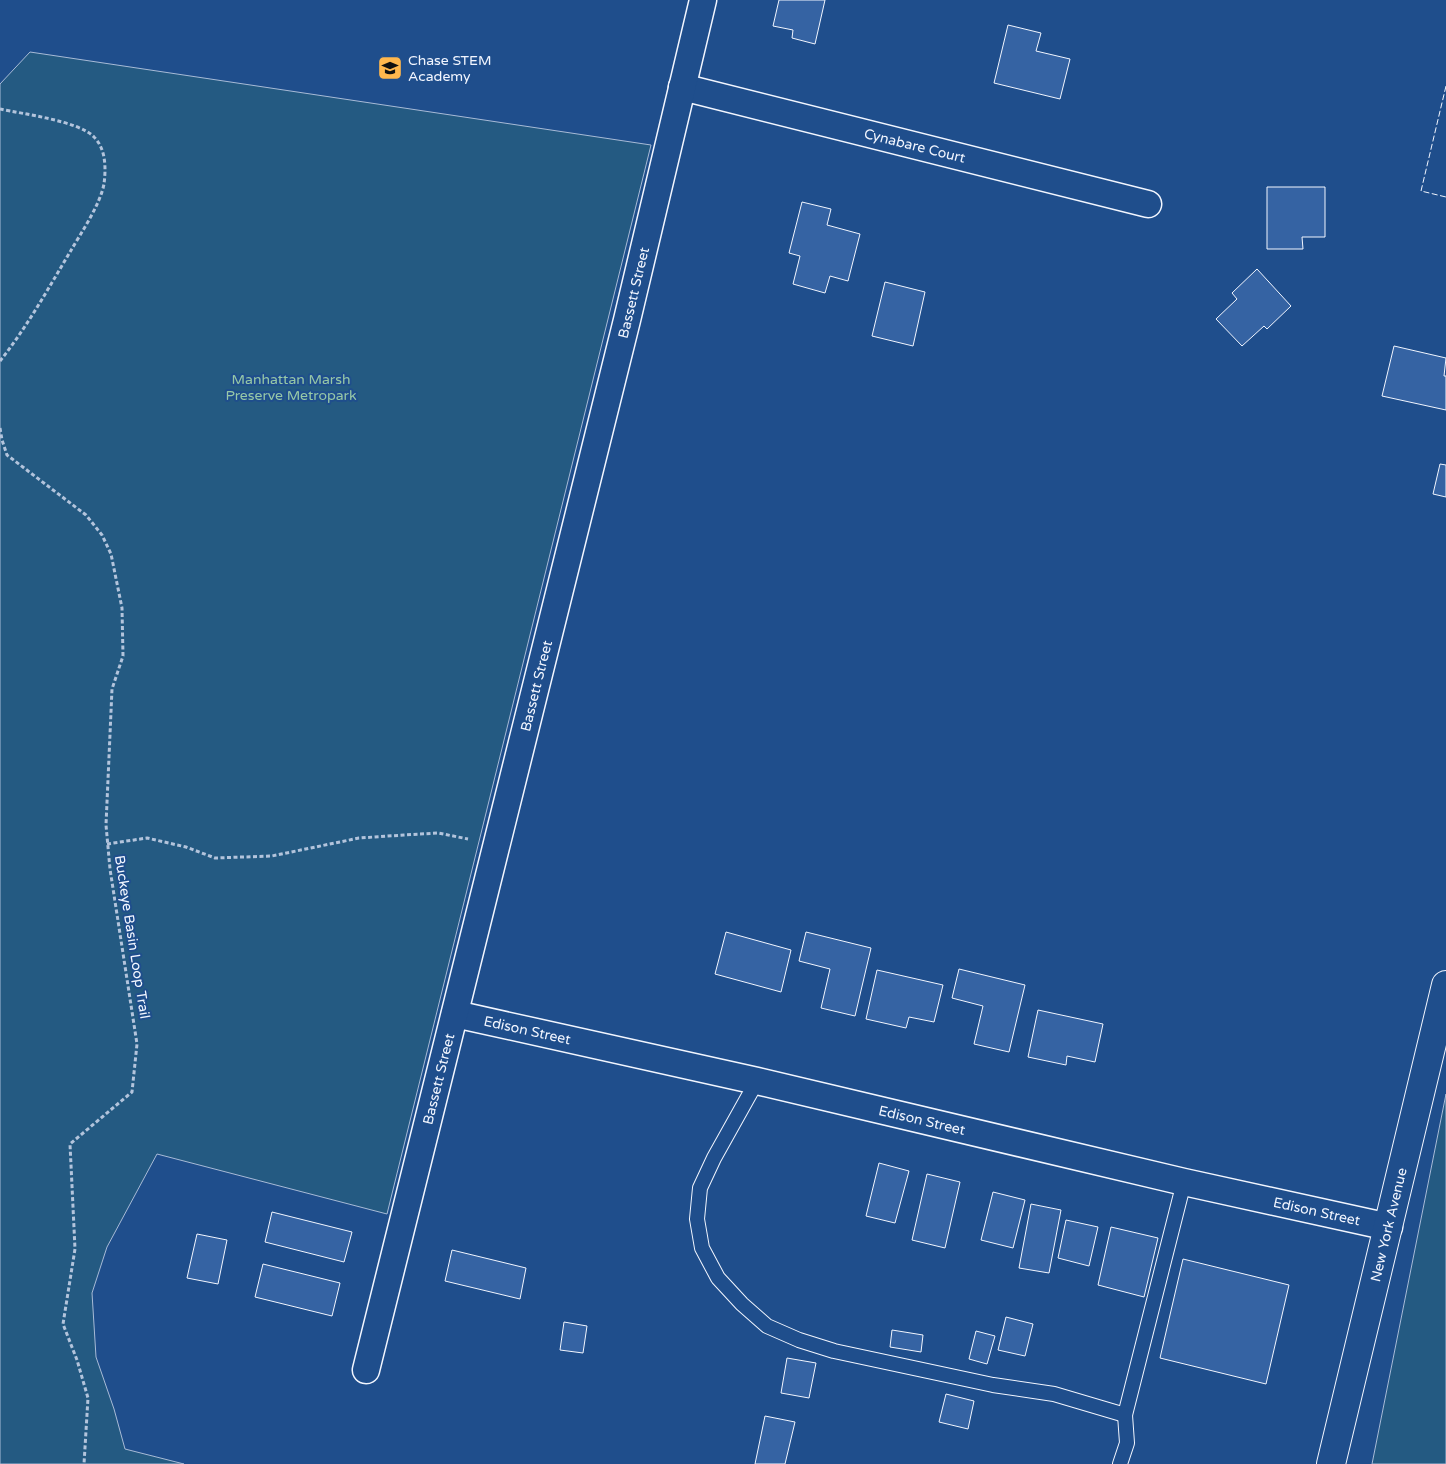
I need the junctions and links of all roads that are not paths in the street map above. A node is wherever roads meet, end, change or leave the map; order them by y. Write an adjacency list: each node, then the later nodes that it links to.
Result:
1 (703, 0): 2 (street, Bassett Street)
2 (682, 87): 3 (street, Cynabare Court); 5 (street, Bassett Street)
3 (1148, 204)
4 (1446, 985): 8 (street, New York Avenue)
5 (455, 1014): 6 (street, Edison Street); 9 (street, Bassett Street)
6 (757, 1081): 7 (street, Edison Street); 10 (lane)
7 (1184, 1182): 8 (street, Edison Street); 10 (lane)
8 (1389, 1227): 12 (street, New York Avenue)
9 (366, 1370)
10 (1125, 1415): 11 (lane)
11 (1120, 1464)
12 (1331, 1464)

